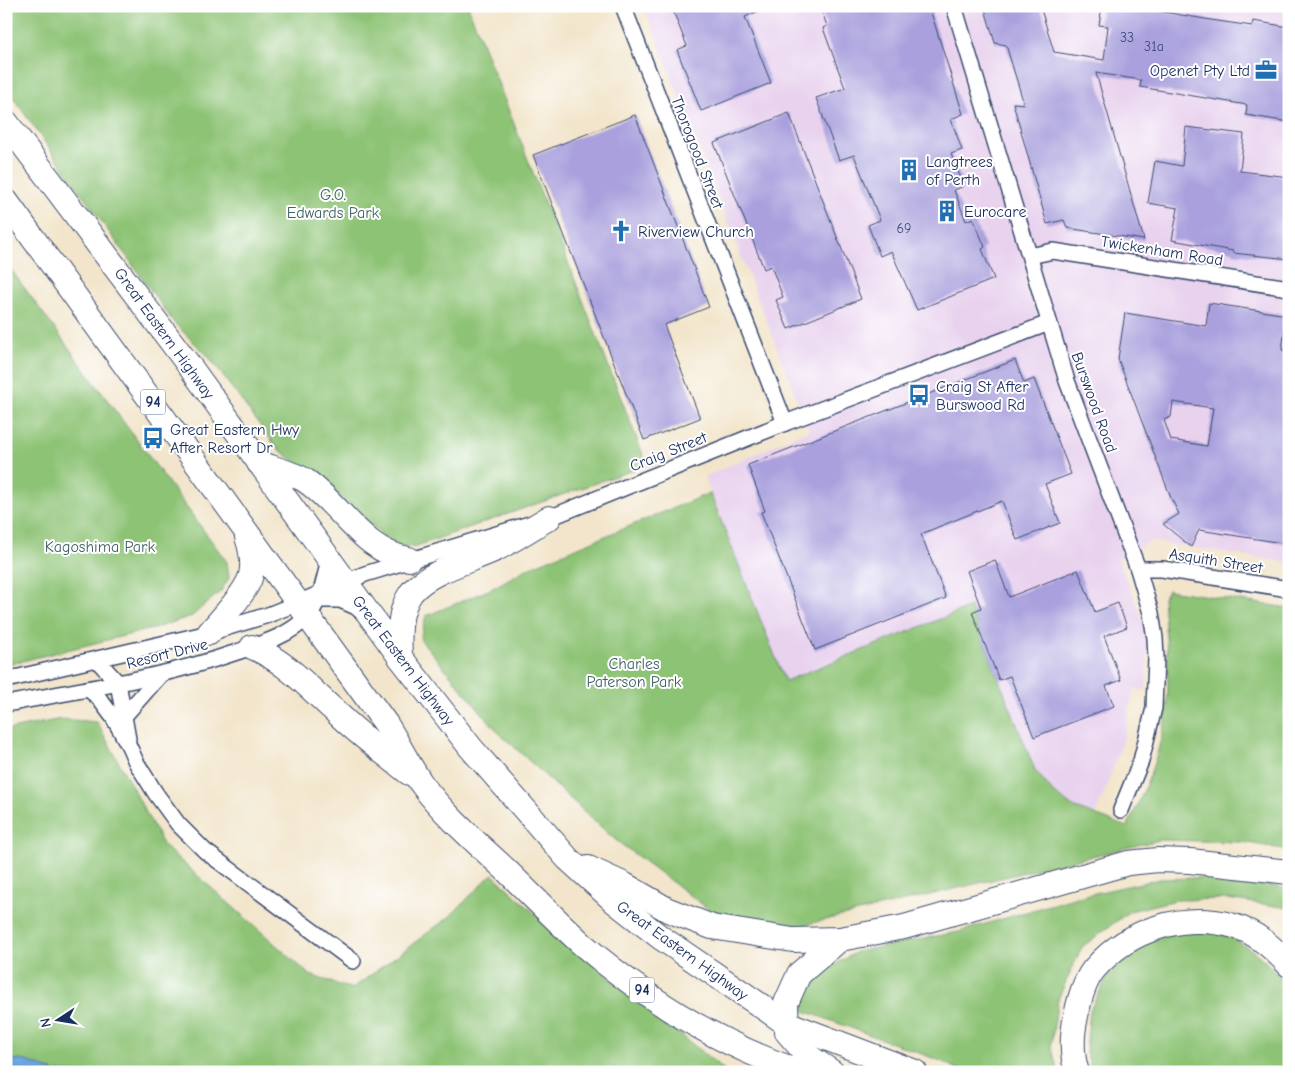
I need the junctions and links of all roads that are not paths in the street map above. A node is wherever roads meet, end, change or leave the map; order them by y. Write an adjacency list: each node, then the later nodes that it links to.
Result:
1 (623, 6): 8 (street, Thorogood Street)
2 (954, 6): 5 (street, Burswood Road)
3 (6, 122): 9 (highway, Great Eastern Highway)
4 (6, 201): 11 (highway, 94)
5 (1030, 256): 6 (street, Twickenham Road); 7 (street, Burswood Road)
6 (1289, 288)
7 (1049, 323): 8 (street, Craig Street); 14 (street, Burswood Road)
8 (785, 422): 10 (street, Craig Street)
9 (259, 464): 12 (highway); 13 (highway, Great Eastern Highway)
10 (549, 518): 12 (street, Craig Street); 21 (highway)
11 (245, 528): 17 (highway, 94); 19 (highway)
12 (409, 559): 15 (street, Craig Street)
13 (329, 560): 15 (highway, Great Eastern Highway); 17 (street)
14 (1138, 569): 16 (street, Asquith Street); 31 (street, Burswood Road)
15 (345, 583): 17 (street, Craig Street); 18 (highway, Great Eastern Highway)
16 (1289, 589)
17 (311, 603): 18 (street, Resort Drive); 19 (street, Resort Drive); 20 (street, Resort Drive); 30 (highway, 94)
18 (374, 622): 21 (highway, Great Eastern Highway)
19 (209, 633): 22 (street, Resort Drive)
20 (252, 647): 23 (street, Resort Drive); 30 (highway)
21 (400, 656): 32 (highway, Great Eastern Highway)
22 (97, 660): 24 (street, Resort Drive); 25 (street)
23 (161, 674): 25 (street, Resort Drive); 28 (street)
24 (6, 680)
25 (118, 683): 26 (street, Resort Drive); 28 (street)
26 (88, 689): 27 (street, Resort Drive); 29 (street)
27 (6, 704)
28 (125, 715): 29 (street)
29 (129, 746): 35 (street)
30 (422, 784): 38 (highway, 94)
31 (1121, 810)
32 (568, 859): 34 (highway); 37 (highway, Great Eastern Highway)
33 (1289, 872): 34 (highway)
34 (840, 939): 37 (highway)
35 (353, 961)
36 (1289, 965): 43 (highway)
37 (786, 1023): 41 (highway); 42 (highway, Great Eastern Highway)
38 (770, 1062): 39 (highway); 40 (highway, 94)
39 (792, 1072)
40 (800, 1072)
41 (832, 1072)
42 (914, 1072)
43 (1077, 1072)

